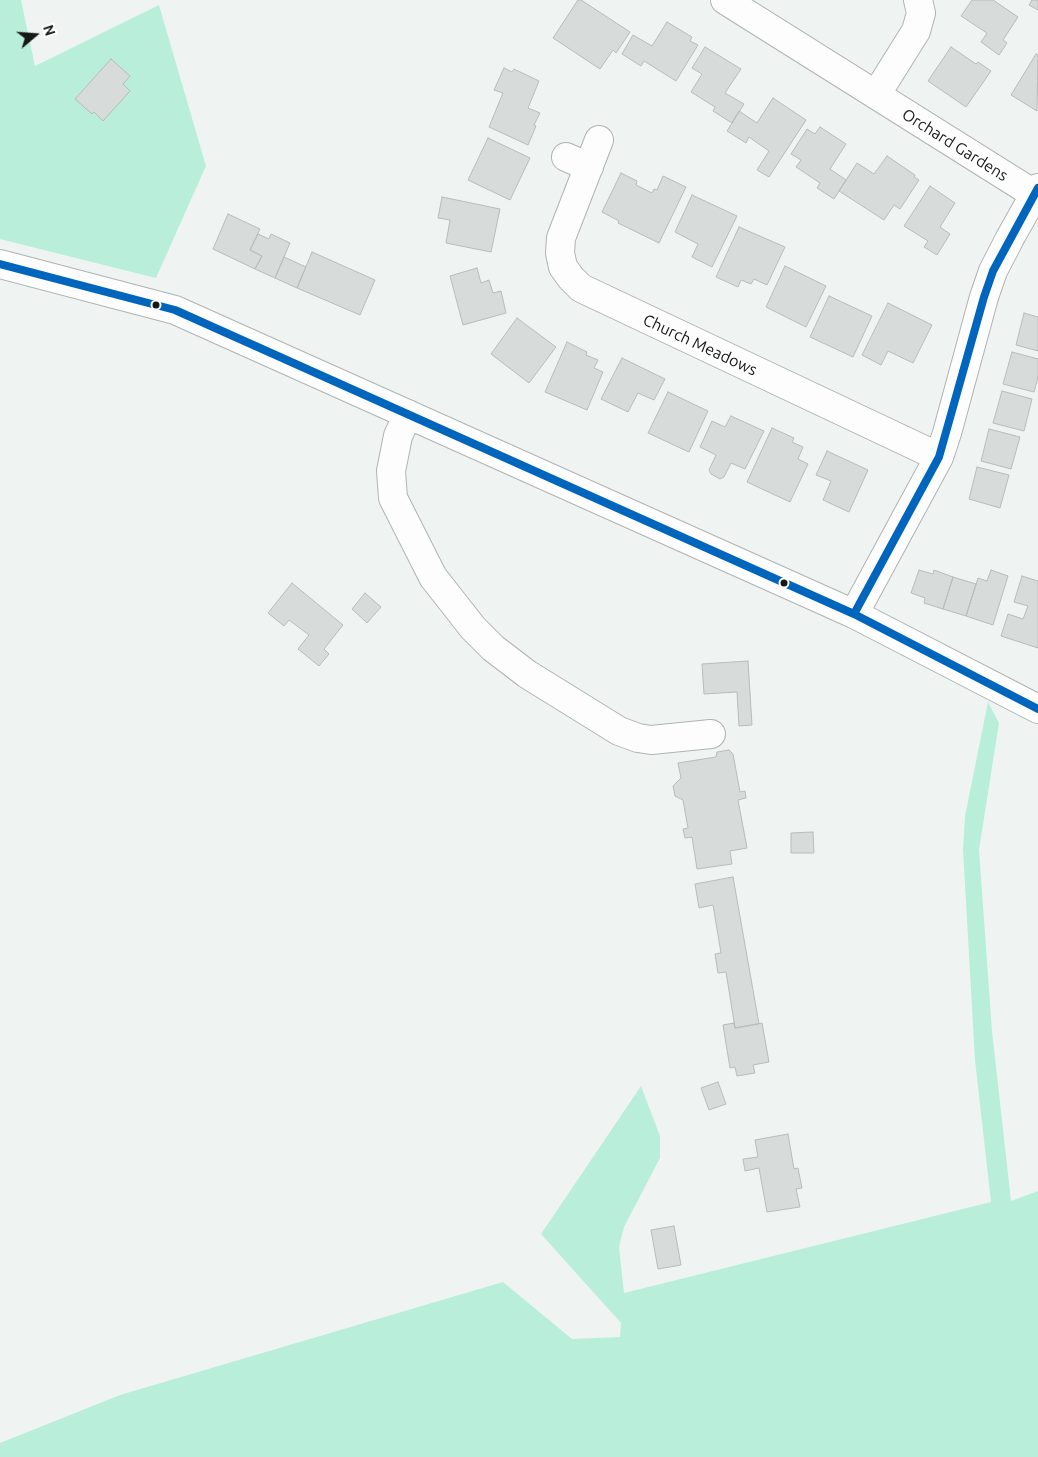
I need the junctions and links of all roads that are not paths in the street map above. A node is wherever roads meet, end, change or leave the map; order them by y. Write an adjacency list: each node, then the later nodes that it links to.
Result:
1 (725, 0): 3 (street, Orchard Gardens)
2 (918, 0): 4 (street)
3 (758, 9): 4 (street, Orchard Gardens)
4 (876, 95): 6 (street, Orchard Gardens)
5 (599, 140): 9 (street, Church Meadows)
6 (1036, 191): 9 (street)
7 (0, 264): 8 (street)
8 (408, 414): 10 (street); 12 (street)
9 (939, 458): 10 (street)
10 (854, 614): 11 (street)
11 (1038, 709)
12 (711, 734)

